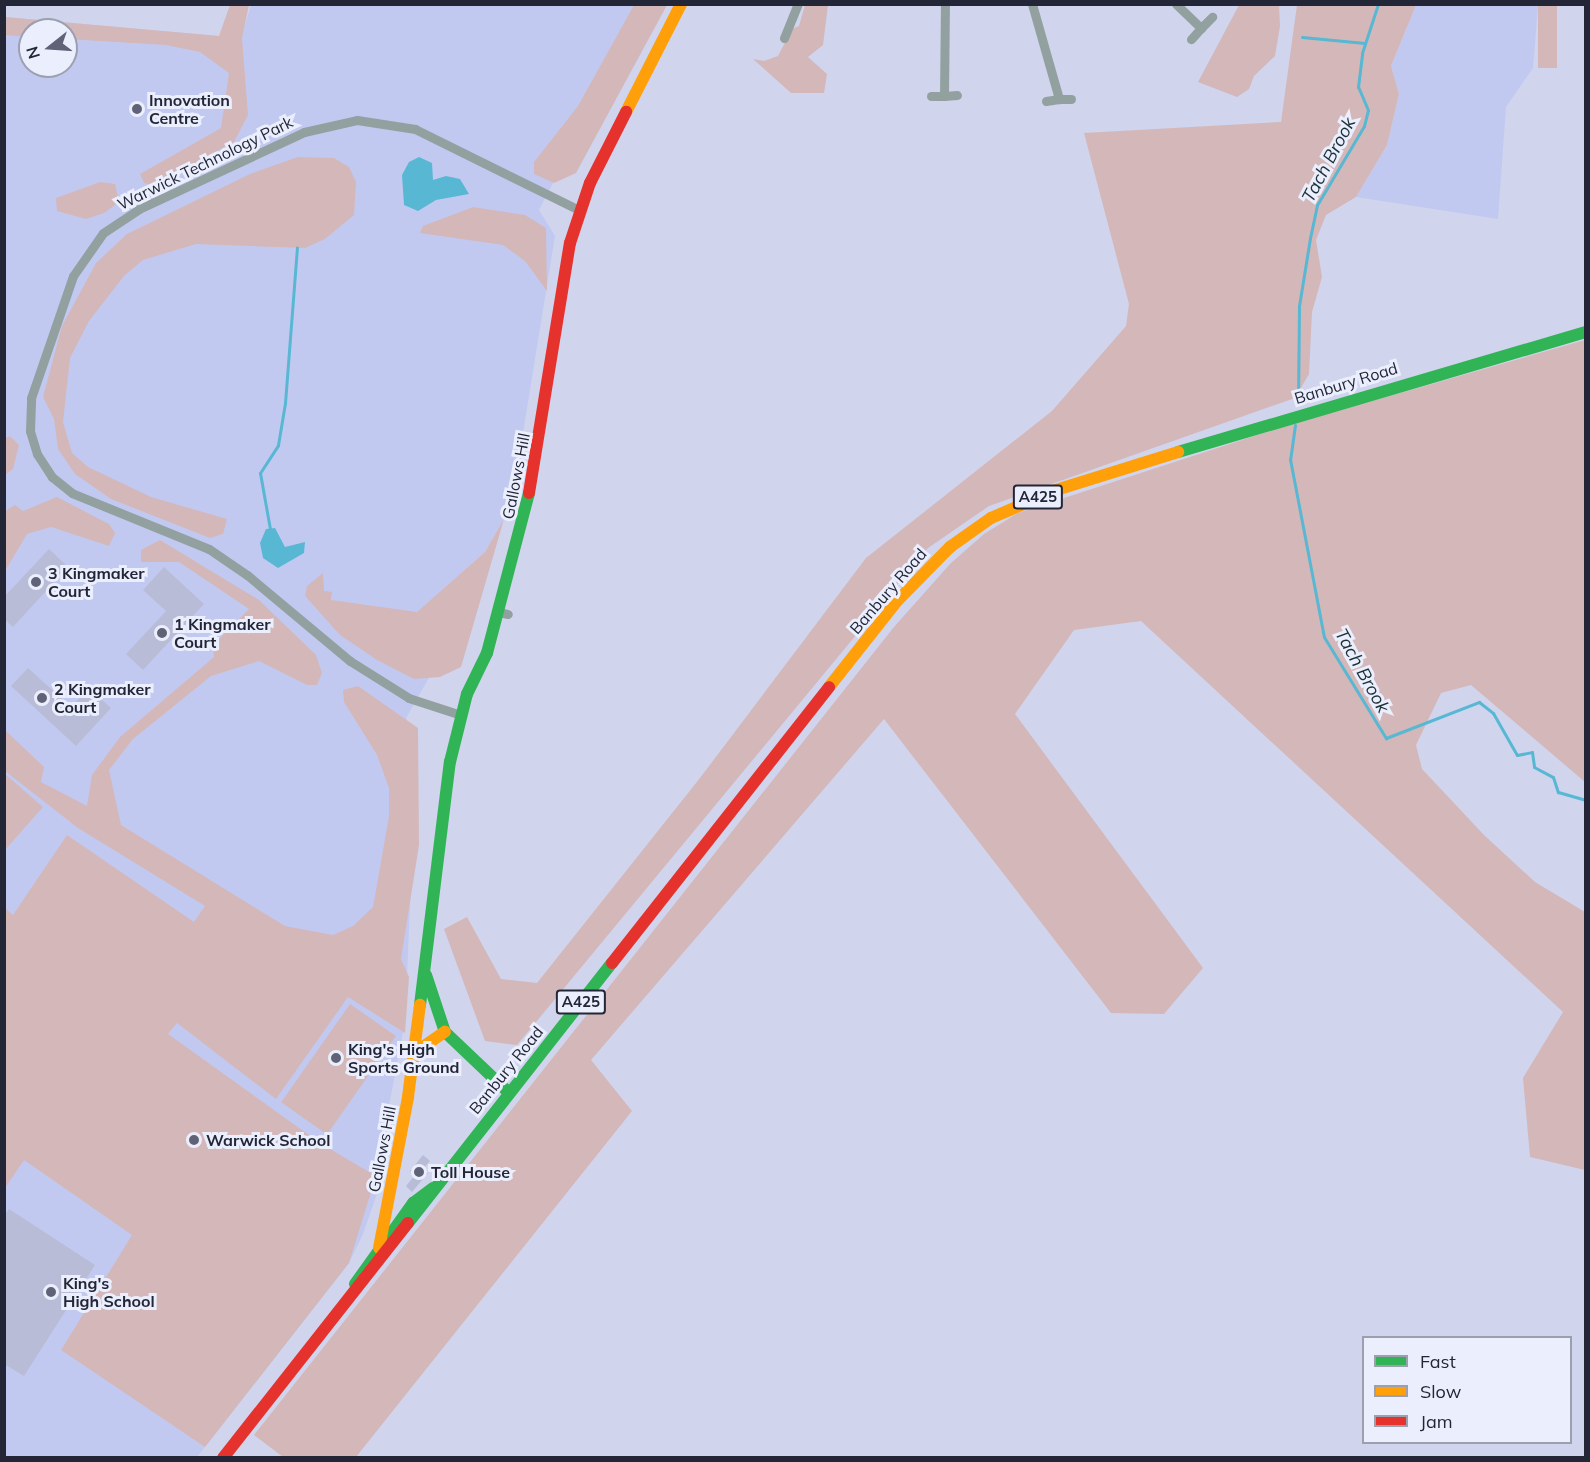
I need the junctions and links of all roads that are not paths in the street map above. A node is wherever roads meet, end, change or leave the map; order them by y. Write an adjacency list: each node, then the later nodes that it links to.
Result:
1 (681, 4): 16 (main road, Gallows Hill)
2 (798, 4): 8 (street)
3 (945, 4): 12 (street)
4 (1032, 4): 13 (street)
5 (1176, 4): 7 (street)
6 (1212, 17): 7 (street)
7 (1200, 28): 9 (street)
8 (784, 38)
9 (1191, 39)
10 (957, 95): 12 (street)
11 (931, 96): 12 (street)
12 (944, 96)
13 (1059, 99): 14 (street); 15 (street)
14 (1071, 99)
15 (1046, 101)
16 (579, 210): 18 (main road, Gallows Hill); 18 (street, Warwick Technology Park)
17 (1586, 332): 22 (main road, Banbury Road / A425)
18 (461, 715): 19 (main road, Gallows Hill)
19 (425, 968): 20 (main road, Gallows Hill); 21 (main road, Gallows Hill)
20 (445, 1032): 21 (main road); 22 (main road, Gallows Hill)
21 (413, 1054): 24 (main road, Gallows Hill)
22 (508, 1092): 23 (main road, Banbury Road / A425)
23 (435, 1187): 24 (main road, Banbury Road / A425); 25 (main road, Banbury Road / A425)
24 (378, 1250): 25 (main road, Banbury Road / A425)
25 (353, 1289): 26 (main road, Banbury Road / A425)
26 (223, 1458)

